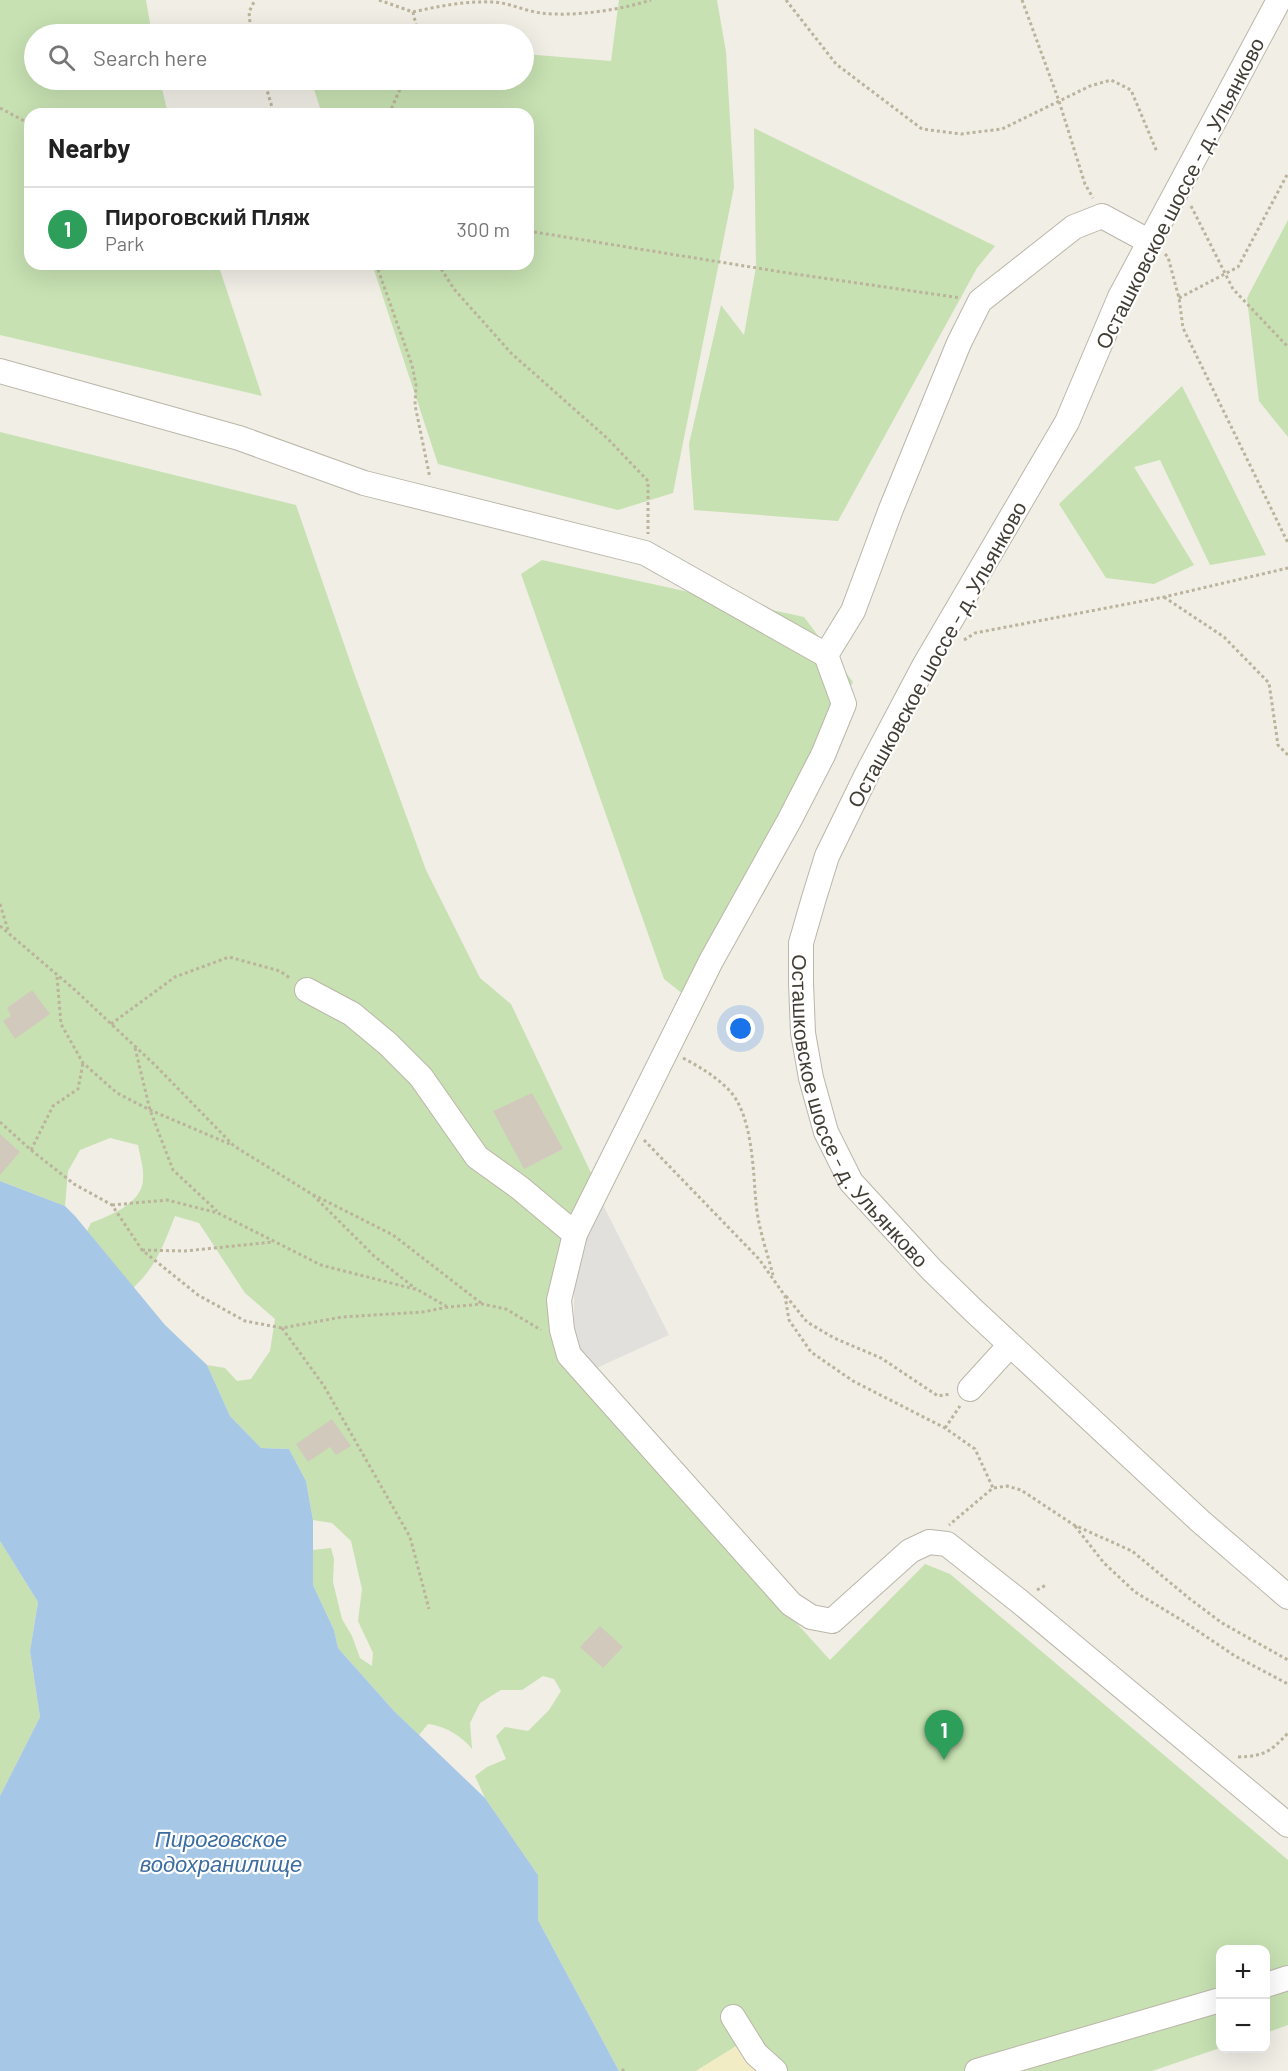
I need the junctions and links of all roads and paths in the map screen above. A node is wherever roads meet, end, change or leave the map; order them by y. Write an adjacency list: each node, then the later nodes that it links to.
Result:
1 (255, 0): 8 (path)
2 (379, 0): 7 (path)
3 (651, 0): 7 (path)
4 (786, 0): 12 (path)
5 (1022, 0): 12 (path)
6 (1279, 0): 22 (street, Осташковское шоссе - д. Ульянково)
7 (413, 12): 9 (path)
8 (250, 24)
9 (416, 24)
10 (267, 90): 14 (path)
11 (400, 90): 15 (path)
12 (1059, 101): 17 (path); 20 (path)
13 (0, 108): 16 (path)
14 (272, 108)
15 (392, 108)
16 (24, 121)
17 (1157, 152)
18 (1288, 172): 25 (path)
19 (1188, 202): 25 (path)
20 (1102, 216): 22 (street); 27 (street)
21 (534, 232): 27 (path)
22 (1150, 242): 26 (path); 65 (street, Осташковское шоссе - д. Ульянково)
23 (378, 270): 30 (path)
24 (442, 270): 32 (path)
25 (1226, 273): 26 (path); 28 (path)
26 (1179, 298): 31 (path)
27 (980, 301): 36 (street)
28 (1288, 346)
29 (0, 371): 30 (street)
30 (433, 501): 32 (street)
31 (1288, 543)
32 (645, 553): 36 (street)
33 (1288, 568): 34 (path)
34 (1164, 597): 35 (path); 37 (path)
35 (958, 644)
36 (826, 655): 45 (street)
37 (1288, 755)
38 (0, 903): 40 (path)
39 (0, 926): 40 (path)
40 (9, 932): 41 (path)
41 (57, 975): 43 (path); 46 (path)
42 (308, 990): 43 (path); 55 (street)
43 (111, 1024): 44 (path)
44 (135, 1047): 47 (path); 50 (path)
45 (667, 1049): 49 (street); 58 (path)
46 (83, 1063): 47 (path); 51 (path)
47 (150, 1110): 50 (path); 54 (path)
48 (0, 1122): 51 (path)
49 (630, 1126): 55 (street); 58 (path)
50 (234, 1146): 52 (path)
51 (31, 1150): 53 (path)
52 (310, 1193): 59 (path); 61 (path)
53 (112, 1205): 54 (path); 57 (path)
54 (218, 1213): 56 (path)
55 (575, 1234): 70 (street)
56 (274, 1242): 57 (path); 59 (path)
57 (142, 1250): 63 (path)
58 (774, 1277): 60 (path)
59 (418, 1290): 62 (path)
60 (785, 1296): 66 (path); 67 (path)
61 (482, 1304): 62 (path); 64 (path)
62 (447, 1307): 63 (path)
63 (282, 1328): 72 (path)
64 (545, 1332)
65 (1011, 1345): 66 (street); 71 (street, Осташковское шоссе - д. Ульянково)
66 (970, 1389): 67 (path)
67 (945, 1428): 68 (path)
68 (993, 1488): 69 (path); 70 (path)
69 (1074, 1525): 73 (path); 74 (path)
70 (929, 1542): 76 (street)
71 (1288, 1597)
72 (429, 1609)
73 (1288, 1660)
74 (1288, 1684)
75 (1288, 1733): 76 (path)
76 (1211, 1759): 77 (street)
77 (1288, 1825)
78 (1288, 1978): 79 (street)
79 (1270, 1984)
80 (1216, 2001): 83 (street)
81 (733, 2017): 82 (street)
82 (774, 2071)
83 (977, 2071)

